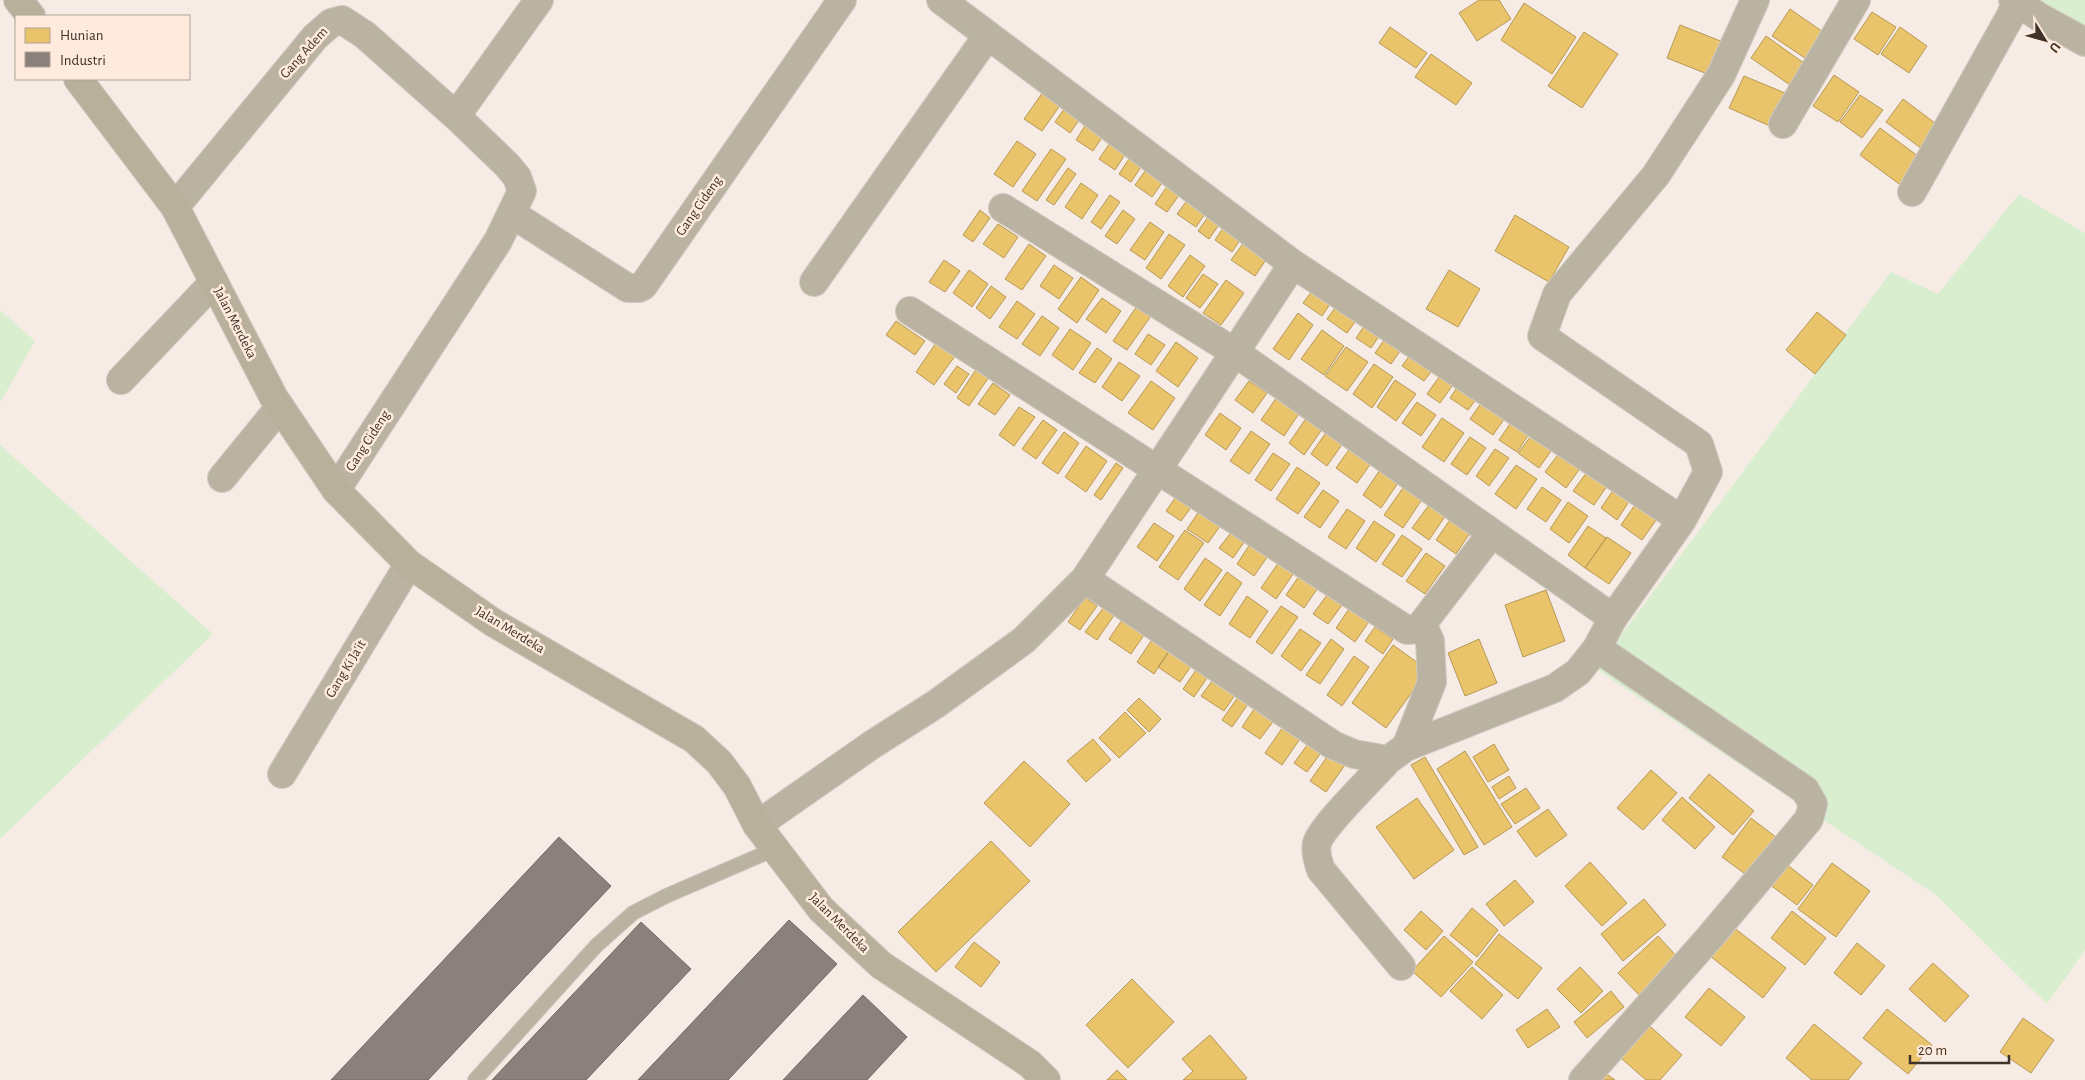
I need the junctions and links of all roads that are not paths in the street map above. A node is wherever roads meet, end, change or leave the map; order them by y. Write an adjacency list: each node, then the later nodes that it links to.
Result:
1 (18, 0): 8 (street)
2 (539, 0): 12 (street)
3 (842, 0): 17 (street, Gang Cideng)
4 (941, 0): 9 (street)
5 (1755, 0): 28 (street)
6 (1856, 0): 13 (street)
7 (2015, 1): 10 (street); 14 (street)
8 (30, 15)
9 (988, 35): 18 (street); 20 (street)
10 (2085, 42)
11 (79, 80): 15 (street, Jalan Merdeka)
12 (456, 116): 15 (street, Gang Adem); 17 (street, Gang Cideng)
13 (1783, 124)
14 (1912, 192)
15 (175, 207): 19 (street, Jalan Merdeka)
16 (1003, 208): 22 (street)
17 (512, 214): 27 (street, Gang Cideng)
18 (1293, 264): 22 (street); 28 (street)
19 (214, 282): 23 (street); 24 (street, Jalan Merdeka)
20 (814, 282)
21 (910, 311): 25 (street)
22 (1236, 353): 25 (street); 29 (street)
23 (121, 380)
24 (280, 407): 26 (street); 27 (street, Jalan Merdeka)
25 (1156, 471): 31 (street); 33 (street)
26 (222, 478)
27 (336, 490): 30 (street, Jalan Merdeka)
28 (1682, 520): 32 (street)
29 (1492, 533): 32 (street); 33 (street)
30 (409, 564): 36 (street, Gang Ki Ja'it); 37 (street, Jalan Merdeka)
31 (1085, 579): 35 (street); 37 (street)
32 (1613, 618): 34 (street)
33 (1422, 624): 35 (street)
34 (1597, 648): 35 (street); 42 (street)
35 (1397, 753): 39 (street)
36 (282, 774)
37 (757, 825): 38 (street, Jalan Merdeka)
38 (775, 850): 40 (lane); 41 (street, Jalan Merdeka)
39 (1401, 966)
40 (475, 1080)
41 (1046, 1080)
42 (1583, 1080)

